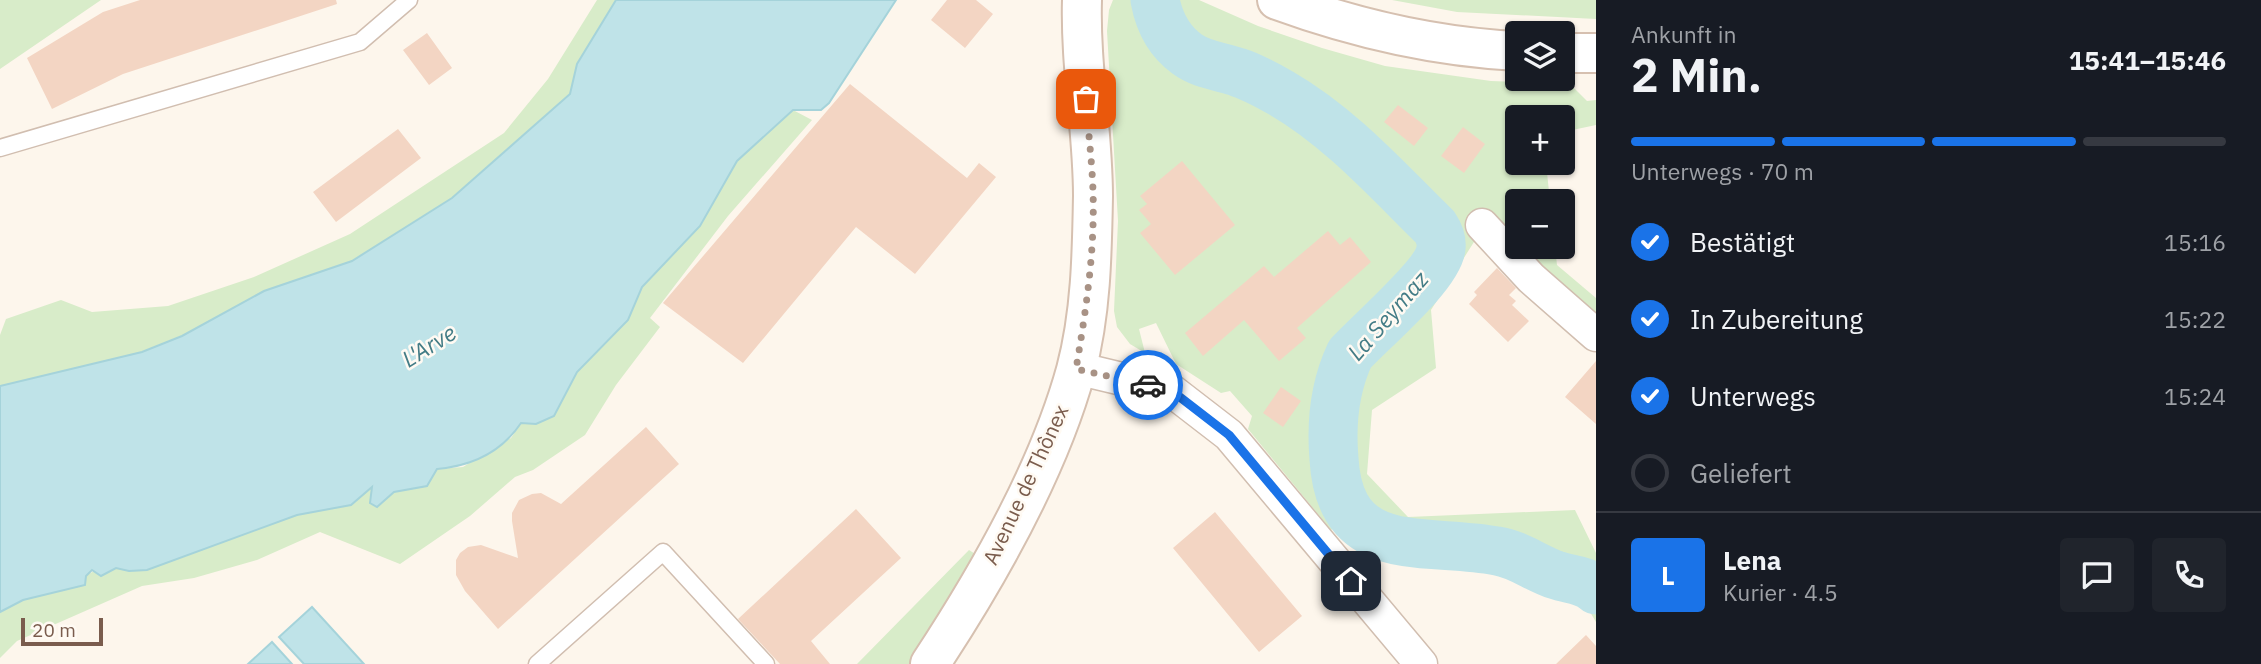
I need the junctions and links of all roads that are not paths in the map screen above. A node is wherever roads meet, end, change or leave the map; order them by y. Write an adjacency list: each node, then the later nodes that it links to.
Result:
1 (409, 0): 7 (lane)
2 (1082, 0): 10 (main road, Avenue de Thônex)
3 (1291, 5): 4 (main road)
4 (1505, 50)
5 (1575, 53): 6 (main road)
6 (1596, 53)
7 (0, 148)
8 (1482, 225): 9 (street)
9 (1596, 335)
10 (1076, 369): 13 (main road, Avenue de Thônex); 14 (street)
11 (537, 664): 12 (lane)
12 (766, 664)
13 (930, 664)
14 (1421, 664)

